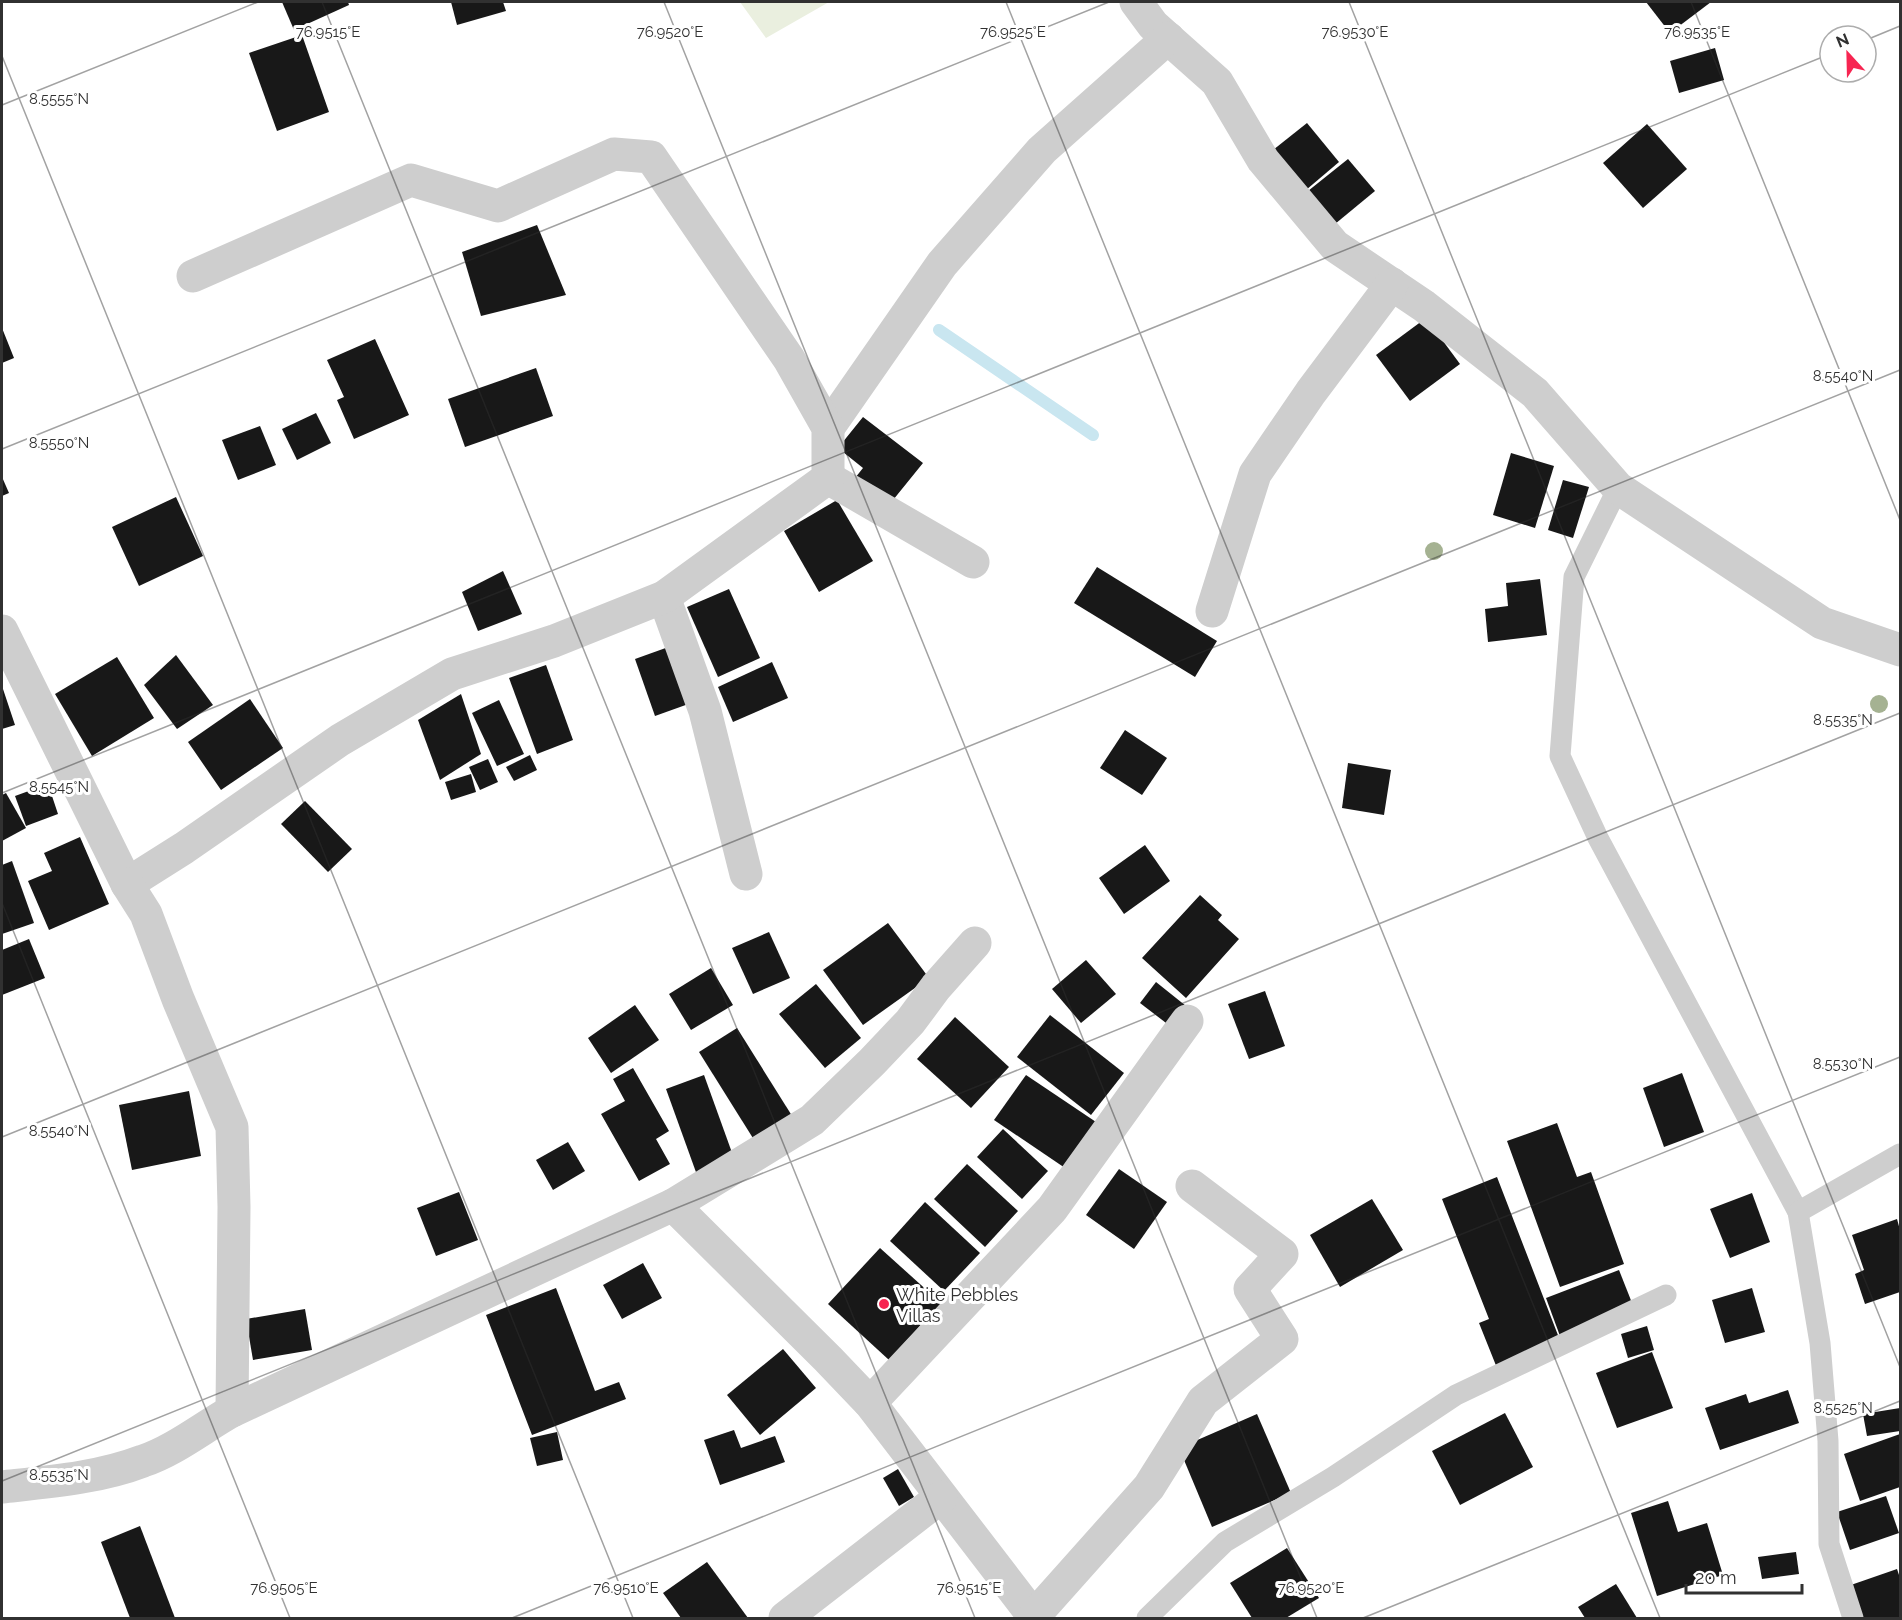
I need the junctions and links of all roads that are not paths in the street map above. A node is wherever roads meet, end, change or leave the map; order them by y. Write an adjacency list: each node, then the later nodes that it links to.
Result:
1 (1136, 2): 2 (street)
2 (1168, 38): 4 (street); 5 (street)
3 (193, 276): 5 (street)
4 (1392, 284): 7 (street); 10 (street)
5 (828, 428): 6 (street)
6 (828, 478): 8 (street); 9 (street)
7 (1618, 488): 12 (street); 20 (lane)
8 (973, 562)
9 (664, 597): 13 (street); 14 (street)
10 (1212, 611)
11 (2, 632): 14 (street)
12 (1900, 650)
13 (746, 874)
14 (127, 884): 23 (street)
15 (975, 943): 19 (street)
16 (1187, 1021): 22 (street)
17 (1900, 1154): 20 (lane)
18 (1192, 1186): 26 (street)
19 (673, 1205): 22 (street); 23 (street)
20 (1798, 1212): 29 (lane)
21 (1666, 1295): 28 (lane)
22 (870, 1403): 25 (street)
23 (232, 1411): 24 (street)
24 (2, 1487)
25 (941, 1497): 26 (street); 27 (street)
26 (1035, 1617)
27 (785, 1618)
28 (1147, 1618)
29 (1853, 1618)

